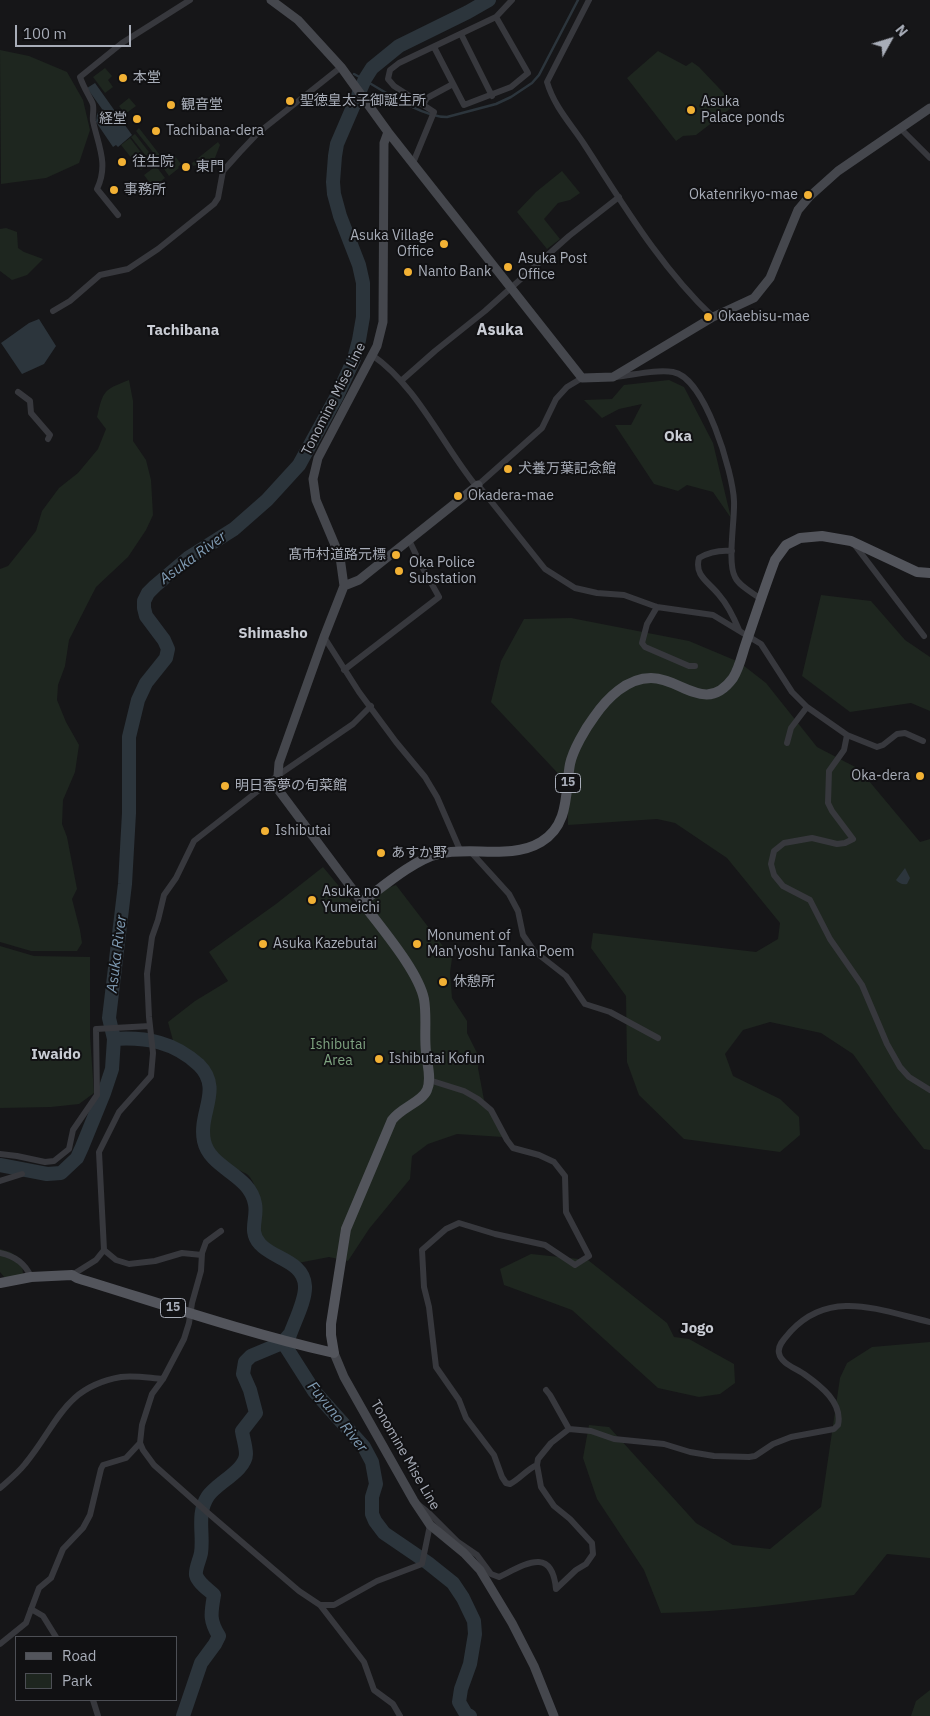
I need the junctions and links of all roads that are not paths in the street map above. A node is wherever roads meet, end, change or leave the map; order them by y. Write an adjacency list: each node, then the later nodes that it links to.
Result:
1 (190, 0): 18 (street)
2 (271, 0): 8 (main road)
3 (512, 0): 5 (street)
4 (589, 0): 17 (street)
5 (496, 16): 6 (street); 10 (street)
6 (461, 34): 7 (street); 10 (street)
7 (434, 47): 9 (street); 11 (street)
8 (341, 67): 14 (main road); 20 (street)
9 (453, 84): 10 (street); 11 (street)
10 (492, 96)
11 (423, 105): 16 (street)
12 (930, 108): 13 (main road)
13 (901, 129): 15 (street); 21 (main road)
14 (388, 132): 16 (main road); 22 (main road, Tonomine Mise Line)
15 (930, 158)
16 (413, 163): 19 (main road)
17 (619, 197): 19 (street); 21 (street)
18 (118, 215)
19 (510, 288): 24 (main road); 25 (street)
20 (53, 311)
21 (713, 317): 23 (main road)
22 (372, 355): 25 (street); 33 (main road, Tonomine Mise Line)
23 (613, 377): 24 (main road); 31 (street)
24 (582, 378): 28 (street)
25 (401, 381): 28 (street)
26 (18, 392): 27 (street)
27 (48, 439)
28 (477, 485): 29 (main road); 35 (street)
29 (409, 540): 33 (main road); 40 (street)
30 (851, 541): 32 (main road, 15); 34 (main road, 15); 37 (street)
31 (732, 551): 34 (street); 36 (street)
32 (930, 573)
33 (344, 586): 38 (main road, Tonomine Mise Line)
34 (760, 599): 47 (main road, 15)
35 (657, 607): 36 (street); 39 (street)
36 (740, 631): 42 (street)
37 (924, 636)
38 (324, 637): 40 (street); 46 (main road, Tonomine Mise Line)
39 (695, 666)
40 (344, 670): 41 (street)
41 (371, 706): 46 (street); 47 (street)
42 (807, 707): 43 (street); 45 (street)
43 (847, 736): 44 (street); 52 (street)
44 (923, 741)
45 (787, 743)
46 (277, 776): 48 (main road); 49 (street)
47 (465, 850): 48 (main road, 15); 50 (street)
48 (362, 902): 51 (main road)
49 (150, 1026): 53 (street); 57 (street)
50 (658, 1038)
51 (429, 1080): 65 (main road); 70 (street)
52 (930, 1090)
53 (0, 1154)
54 (22, 1174): 55 (street)
55 (0, 1181)
56 (221, 1231): 59 (street)
57 (104, 1250): 59 (street); 60 (street)
58 (0, 1253): 61 (street)
59 (202, 1255): 63 (street)
60 (72, 1275): 61 (main road, 15); 63 (main road, 15)
61 (31, 1277): 62 (main road, 15)
62 (0, 1283)
63 (190, 1313): 65 (main road, 15); 66 (street)
64 (930, 1322): 68 (street)
65 (334, 1353): 72 (main road, Tonomine Mise Line)
66 (163, 1378): 69 (street); 71 (street)
67 (546, 1390): 68 (street)
68 (569, 1429): 70 (street)
69 (140, 1442): 74 (street); 75 (street)
70 (537, 1465): 72 (street)
71 (0, 1488)
72 (414, 1501): 73 (main road, Tonomine Mise Line)
73 (430, 1525): 74 (street); 81 (main road, Tonomine Mise Line)
74 (320, 1605): 80 (street)
75 (31, 1609): 76 (street); 77 (street)
76 (55, 1636)
77 (0, 1644)
78 (93, 1701): 79 (street)
79 (98, 1716)
80 (400, 1716)
81 (554, 1716)

